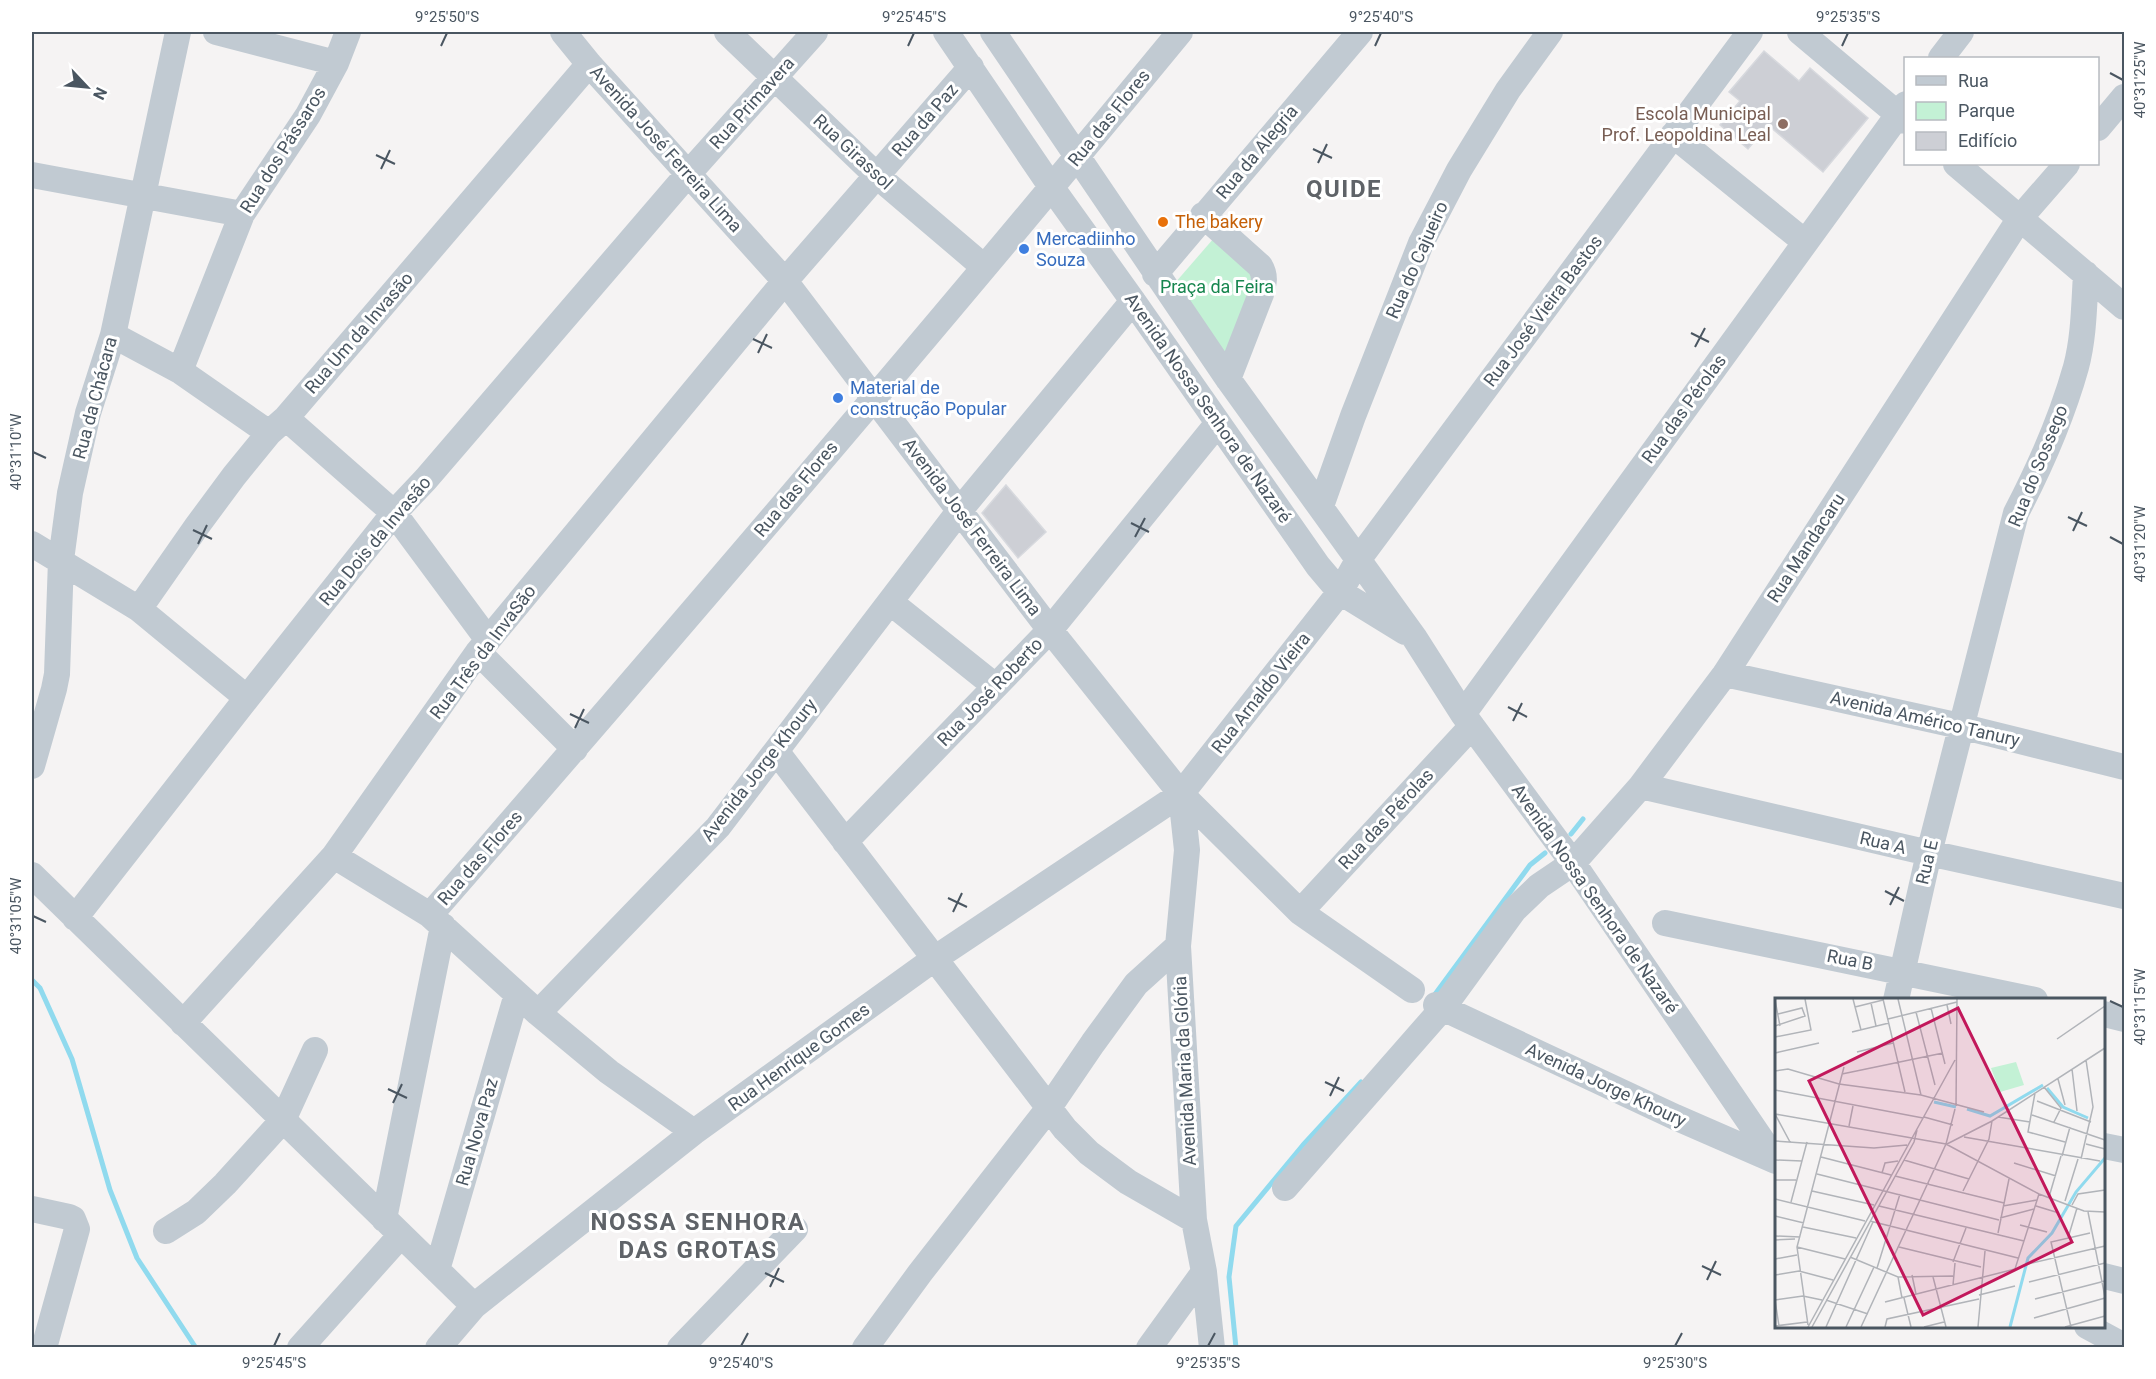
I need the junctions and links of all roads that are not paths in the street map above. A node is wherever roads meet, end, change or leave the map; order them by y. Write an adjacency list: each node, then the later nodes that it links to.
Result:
1 (178, 32): 31 (street, Rua da Chácara)
2 (216, 32): 16 (street)
3 (348, 32): 16 (street, Rua dos Pássaros)
4 (563, 32): 17 (street, Avenida José Ferreira Lima)
5 (727, 32): 19 (street, Rua Girassol)
6 (815, 32): 19 (street, Rua Primavera)
7 (946, 32): 18 (street, Avenida Nossa Senhora de Nazaré)
8 (1180, 32): 24 (street, Rua das Flores)
9 (1360, 32): 33 (street, Rua da Alegria)
10 (1550, 32): 48 (street, Rua do Cajueiro)
11 (1750, 32): 23 (street, Rua José Vieira Bastos)
12 (1800, 32): 21 (street)
13 (1961, 32): 15 (street)
14 (996, 33): 24 (street, Avenida Nossa Senhora de Nazaré)
15 (1942, 57)
16 (336, 63): 32 (street, Rua dos Pássaros)
17 (589, 64): 27 (street, Avenida José Ferreira Lima); 47 (street, Rua Um da Invasão)
18 (971, 67): 29 (street, Rua da Paz); 30 (street, Avenida Nossa Senhora de Nazaré)
19 (775, 77): 27 (street, Rua Primavera); 29 (street, Rua Girassol)
20 (2124, 97): 22 (street)
21 (1903, 113): 35 (street, Rua das Pérolas)
22 (2099, 126)
23 (1673, 135): 35 (street); 53 (street, Rua José Vieira Bastos)
24 (1078, 156): 30 (street, Rua das Flores); 37 (street, Avenida Nossa Senhora de Nazaré)
25 (1957, 165): 34 (street)
26 (2066, 165): 34 (street, Rua Mandacaru)
27 (688, 174): 39 (street, Avenida José Ferreira Lima); 50 (street, Rua Dois da Invasão)
28 (32, 175): 31 (street)
29 (876, 176): 36 (street, Rua Girassol); 39 (street, Rua da Paz)
30 (1052, 188): 36 (street, Rua das Flores); 40 (street, Avenida Nossa Senhora de Nazaré)
31 (143, 194): 32 (street); 42 (street, Rua da Chácara)
32 (242, 214): 43 (street, Rua dos Pássaros)
33 (1203, 215): 37 (street, Rua da Alegria); 44 (street)
34 (2020, 218): 38 (street); 60 (street, Rua Mandacaru)
35 (1805, 242): 63 (street, Rua das Pérolas)
36 (984, 267): 45 (street, Rua das Flores)
37 (1155, 274): 44 (street, Avenida Nossa Senhora de Nazaré)
38 (2086, 274): 41 (street); 64 (street, Rua do Sossego)
39 (785, 281): 45 (street, Avenida José Ferreira Lima); 59 (street, Rua Três da InvaSão)
40 (1133, 301): 46 (street, Avenida Nossa Senhora de Nazaré); 49 (street)
41 (2124, 307)
42 (112, 335): 43 (street); 52 (street, Rua da Chácara)
43 (180, 371): 47 (street)
44 (1228, 380): 48 (street, Avenida Nossa Senhora de Nazaré)
45 (874, 398): 49 (street, Avenida José Ferreira Lima); 65 (street, Rua das Flores)
46 (1218, 423): 54 (street, Avenida Nossa Senhora de Nazaré); 57 (street, Rua José Roberto)
47 (277, 425): 50 (street); 56 (street, Rua Um da Invasão)
48 (1321, 506): 53 (street, Avenida Nossa Senhora de Nazaré)
49 (960, 510): 55 (street, Avenida Jorge Khoury); 57 (street, Avenida José Ferreira Lima)
50 (394, 513): 59 (street); 62 (street, Rua Dois da Invasão)
51 (32, 544): 52 (street)
52 (61, 560): 56 (street); 67 (street, Rua da Chácara)
53 (1358, 560): 54 (street, Rua José Vieira Bastos); 58 (street, Avenida Nossa Senhora de Nazaré)
54 (1340, 592): 58 (street, Avenida Nossa Senhora de Nazaré); 70 (street, Rua Arnaldo Vieira)
55 (890, 602): 61 (street); 66 (street, Avenida Jorge Khoury)
56 (139, 609): 62 (street)
57 (1050, 630): 61 (street, Rua José Roberto); 70 (street, Avenida José Ferreira Lima)
58 (1414, 637): 63 (street, Avenida Nossa Senhora de Nazaré)
59 (483, 646): 65 (street); 73 (street, Rua Três da InvaSão)
60 (1725, 674): 64 (street, Avenida Américo Tanury); 69 (street, Rua Mandacaru)
61 (995, 686): 71 (street, Rua José Roberto)
62 (247, 698): 78 (street, Rua Dois da Invasão)
63 (1468, 720): 74 (street, Avenida Nossa Senhora de Nazaré); 77 (street, Rua das Pérolas)
64 (1960, 726): 68 (street, Avenida Américo Tanury); 72 (street, Rua E)
65 (575, 749): 79 (street, Rua das Flores)
66 (776, 751): 71 (street); 89 (street, Avenida Jorge Khoury)
67 (32, 766)
68 (2124, 767)
69 (1641, 786): 72 (street, Rua A); 74 (street, Rua Mandacaru)
70 (1181, 794): 77 (street, Avenida José Ferreira Lima); 81 (street, Avenida Maria da Glória); 82 (street, Rua Henrique Gomes)
71 (844, 842): 82 (street)
72 (1929, 853): 76 (street, Rua A); 83 (street, Rua E)
73 (334, 856): 79 (street); 92 (street, Rua Três da InvaSão)
74 (1573, 863): 88 (street, Rua Mandacaru); 99 (street, Avenida Nossa Senhora de Nazaré)
75 (32, 875): 78 (street)
76 (2124, 896)
77 (1300, 912): 84 (street, Avenida José Ferreira Lima)
78 (75, 918): 92 (street)
79 (437, 920): 85 (street); 104 (street, Rua das Flores)
80 (1665, 923): 83 (street, Rua B)
81 (1178, 946): 94 (street); 103 (street, Avenida Maria da Glória)
82 (934, 959): 94 (street); 96 (street, Rua Henrique Gomes)
83 (1903, 971): 86 (street, Rua E); 87 (street, Rua B)
84 (1412, 990)
85 (517, 994): 89 (street); 107 (street, Rua Nova Paz)
86 (1896, 998)
87 (2030, 998)
88 (1439, 1007): 100 (street, Avenida Jorge Khoury); 101 (street, Rua Mandacaru)
89 (538, 1013): 96 (street)
90 (2105, 1014): 91 (street)
91 (2124, 1019)
92 (183, 1023): 95 (street)
93 (315, 1050): 95 (street)
94 (1048, 1109): 103 (street); 118 (street)
95 (283, 1120): 104 (street); 106 (street)
96 (694, 1132): 111 (street, Rua Henrique Gomes)
97 (2105, 1146): 98 (street)
98 (2124, 1150)
99 (1775, 1160)
100 (1775, 1161)
101 (1285, 1188)
102 (32, 1209): 115 (street)
103 (1194, 1220): 108 (street, Avenida Maria da Glória)
104 (393, 1227): 107 (street); 116 (street)
105 (795, 1230): 113 (street)
106 (166, 1231)
107 (437, 1270): 111 (street)
108 (1204, 1272): 119 (street); 120 (street, Avenida Maria da Glória)
109 (2105, 1276): 110 (street)
110 (2124, 1281)
111 (474, 1306): 117 (street, Rua Henrique Gomes)
112 (2091, 1328): 114 (street)
113 (685, 1346)
114 (2124, 1346)
115 (44, 1347)
116 (300, 1347)
117 (438, 1347)
118 (865, 1347)
119 (1149, 1347)
120 (1212, 1347)

